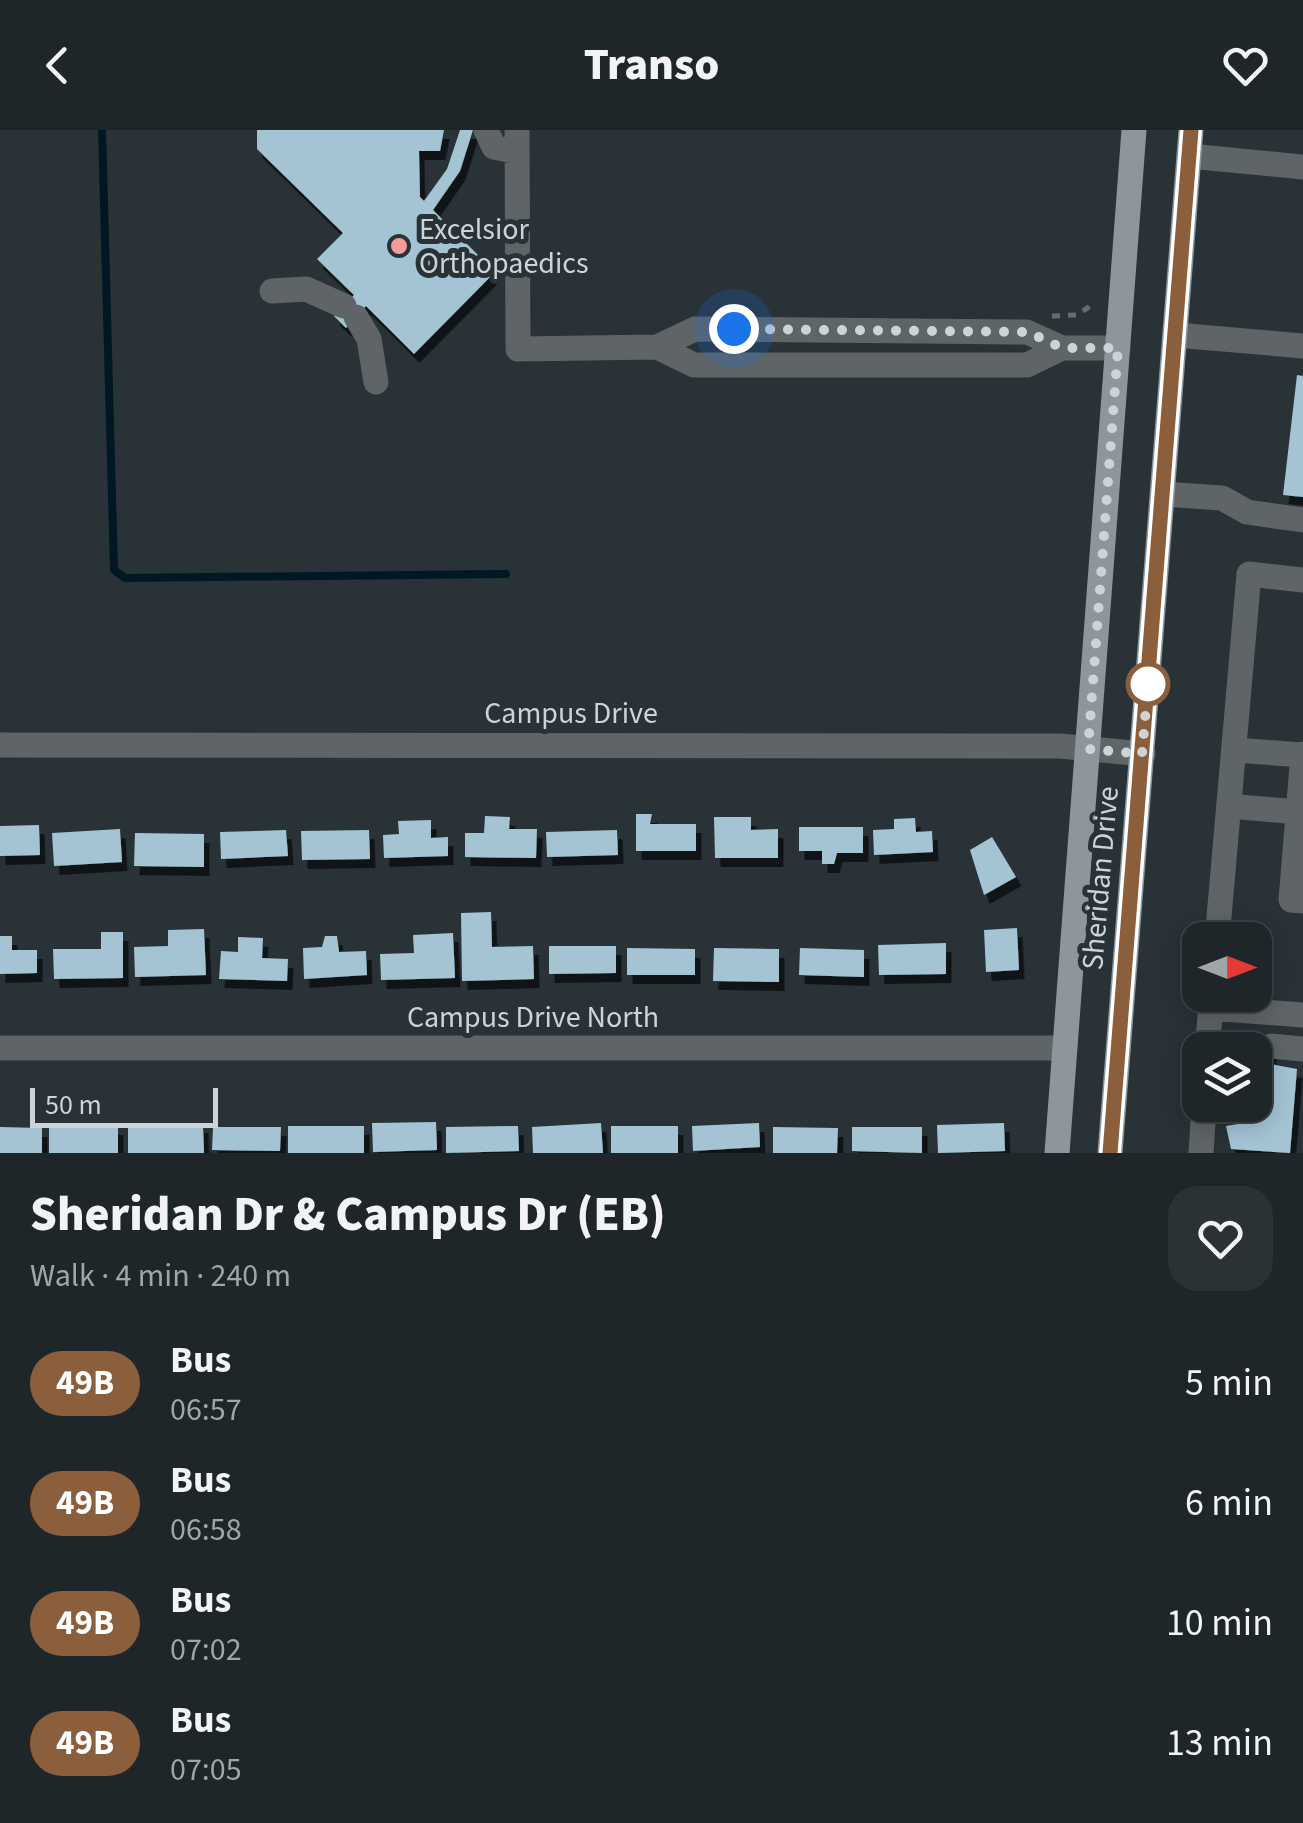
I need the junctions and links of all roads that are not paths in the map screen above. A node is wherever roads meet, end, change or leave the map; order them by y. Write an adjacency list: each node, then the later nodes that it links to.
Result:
1 (486, 130): 4 (street)
2 (1134, 130): 12 (main road, Sheridan Drive)
3 (1191, 130): 5 (main road, Sheridan Drive)
4 (517, 141): 10 (street)
5 (1189, 156): 6 (street); 8 (main road, Sheridan Drive)
6 (1303, 167)
7 (272, 291): 13 (street)
8 (1176, 335): 9 (street); 14 (main road, Sheridan Drive)
9 (1303, 346)
10 (657, 347): 11 (street); 11 (street)
11 (1062, 348): 12 (street)
12 (1118, 348): 18 (main road, Sheridan Drive)
13 (376, 382)
14 (1163, 494): 15 (street); 20 (main road, Sheridan Drive)
15 (1303, 520)
16 (1303, 580): 19 (street)
17 (0, 745): 18 (street, Campus Drive)
18 (1088, 749): 20 (street, Campus Drive); 30 (main road, Sheridan Drive)
19 (1234, 750): 21 (street); 22 (street)
20 (1142, 754): 34 (main road, Sheridan Drive)
21 (1303, 755): 23 (street)
22 (1228, 806): 23 (street); 25 (street)
23 (1298, 812): 24 (street)
24 (1303, 901)
25 (1218, 922)
26 (1272, 1011): 27 (street)
27 (1303, 1015)
28 (1272, 1046): 31 (street)
29 (0, 1048): 30 (street, Campus Drive North)
30 (1065, 1048): 33 (main road, Sheridan Drive)
31 (1303, 1050)
32 (1203, 1122): 35 (street)
33 (1057, 1153)
34 (1110, 1153)
35 (1201, 1153)

